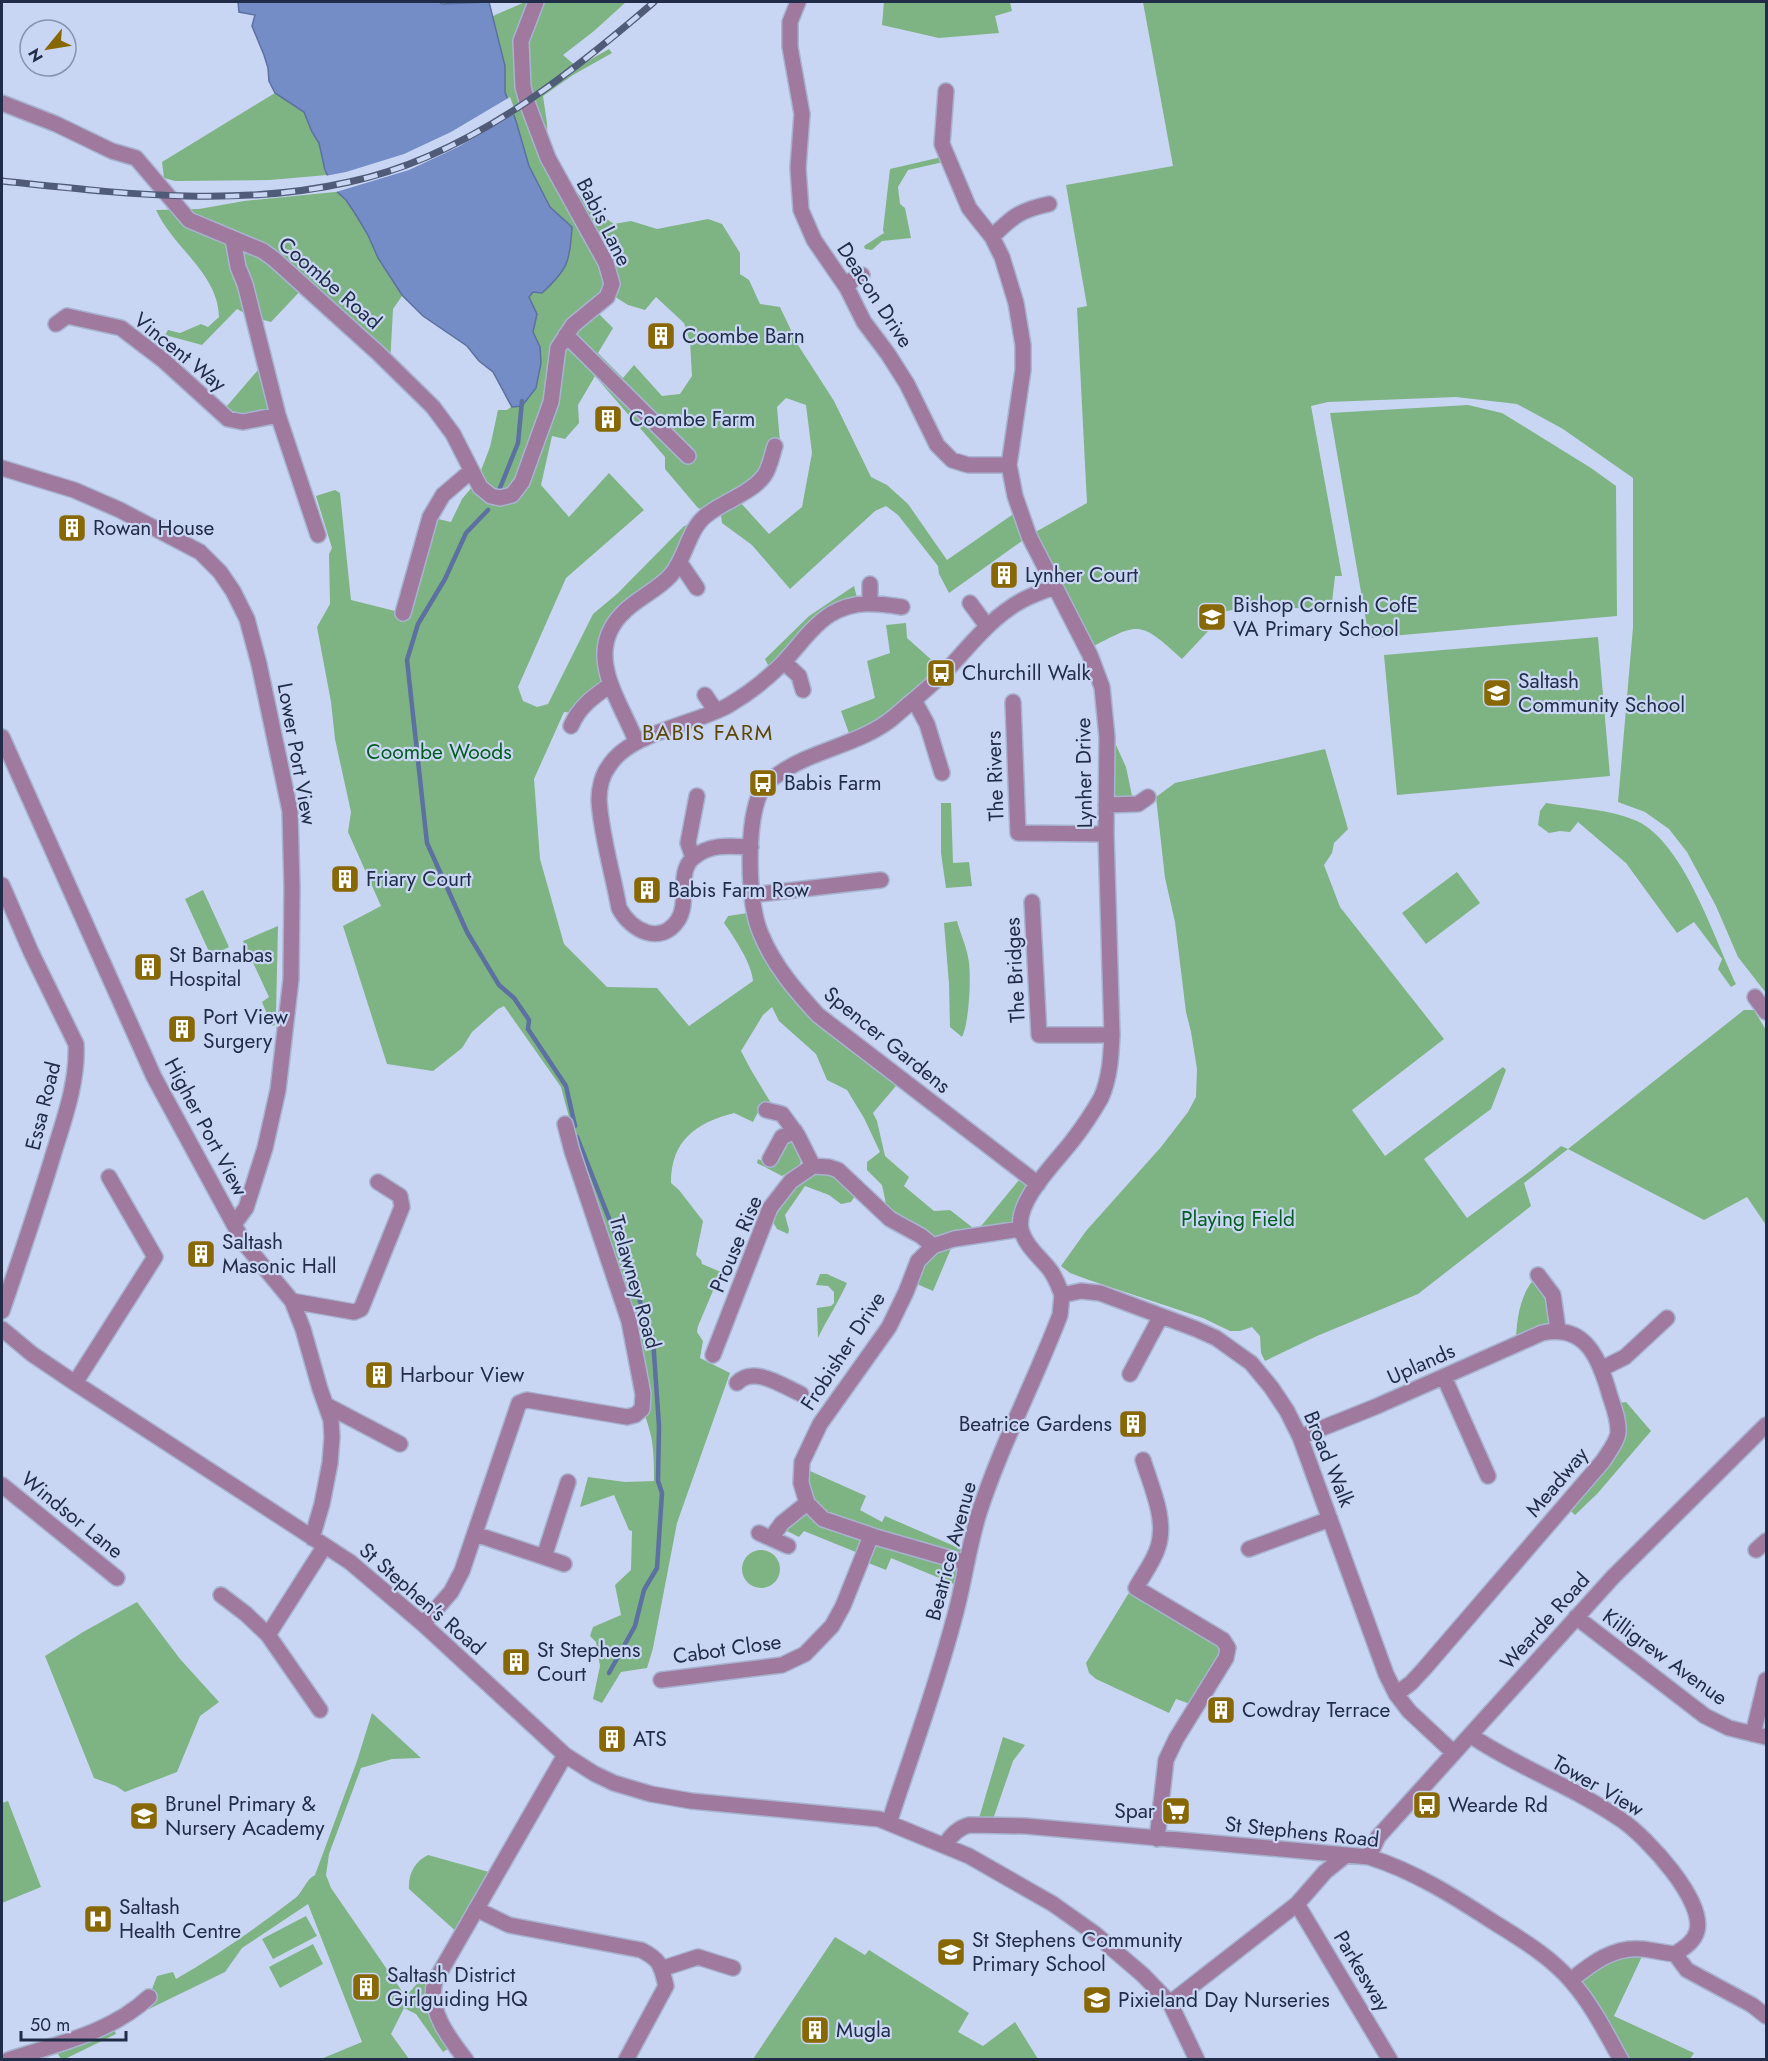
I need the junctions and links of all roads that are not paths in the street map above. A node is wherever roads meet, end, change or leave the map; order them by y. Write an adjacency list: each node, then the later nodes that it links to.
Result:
1 (536, 2): 11 (street, Babis Lane)
2 (798, 2): 9 (street, Deacon Drive)
3 (946, 91): 6 (street, Lynher Drive)
4 (2, 103): 7 (street, Coombe Road)
5 (1049, 204): 6 (street)
6 (992, 237): 15 (street, Lynher Drive)
7 (233, 239): 12 (street); 17 (street, Coombe Road)
8 (862, 275): 9 (street)
9 (847, 288): 15 (street, Deacon Drive)
10 (56, 324): 12 (street, Vincent Way)
11 (566, 335): 14 (street); 17 (street, Babis Lane)
12 (278, 415): 18 (street)
13 (775, 446): 19 (street)
14 (688, 456)
15 (1009, 465): 21 (street, Lynher Drive)
16 (2, 468): 60 (street, Lower Port View)
17 (471, 471): 26 (street)
18 (318, 536)
19 (680, 563): 22 (street); 29 (street)
20 (870, 584): 23 (street)
21 (1054, 587): 27 (street, Spencer Gardens); 41 (street, Lynher Drive)
22 (697, 588)
23 (870, 602): 25 (street); 28 (street)
24 (970, 603): 27 (street)
25 (902, 607)
26 (403, 614)
27 (987, 626): 32 (street, Spencer Gardens)
28 (784, 662): 30 (street); 34 (street)
29 (610, 685): 35 (street); 37 (street)
30 (803, 690)
31 (705, 695): 34 (street)
32 (914, 700): 38 (street); 43 (street, Spencer Gardens)
33 (1013, 702): 42 (street, The Rivers)
34 (716, 711): 37 (street)
35 (571, 726)
36 (2, 737): 60 (street, Higher Port View)
37 (636, 741): 44 (street)
38 (942, 773)
39 (697, 796): 44 (street)
40 (1148, 797): 41 (street)
41 (1106, 805): 42 (street, Lynher Drive)
42 (1106, 834): 51 (street, Lynher Drive)
43 (751, 847): 44 (street); 47 (street, Spencer Gardens)
44 (693, 858)
45 (881, 880): 47 (street)
46 (2, 892): 66 (street, Essa Road)
47 (751, 895): 59 (street, Spencer Gardens)
48 (1032, 902): 51 (street, The Bridges)
49 (1755, 997): 50 (street)
50 (1767, 1012)
51 (1112, 1035): 59 (street, Lynher Drive)
52 (766, 1110): 54 (street)
53 (570, 1130): 88 (street, Trelawney Road)
54 (795, 1131): 55 (street); 56 (street)
55 (770, 1159)
56 (813, 1166): 62 (street); 71 (street, Prouse Rise)
57 (109, 1177): 75 (street)
58 (378, 1182): 65 (street)
59 (1038, 1184): 61 (street, Lynher Drive)
60 (234, 1224): 65 (street, Higher Port View)
61 (1022, 1229): 62 (street); 64 (street)
62 (933, 1246): 86 (street, Frobisher Drive)
63 (1538, 1275): 70 (street)
64 (1062, 1295): 67 (street, Broad Walk); 94 (street, Beatrice Avenue)
65 (292, 1301): 78 (street, Higher Port View)
66 (2, 1311)
67 (1161, 1316): 73 (street); 80 (street, Broad Walk)
68 (1667, 1318): 72 (street)
69 (2, 1329): 75 (street, St Stephen's Road)
70 (1558, 1330): 72 (street, Meadway); 74 (street, Uplands)
71 (713, 1356)
72 (1603, 1368): 103 (street, Meadway)
73 (1130, 1374)
74 (1444, 1377): 80 (street, Uplands); 83 (street)
75 (75, 1383): 90 (street, St Stephen's Road)
76 (737, 1383): 77 (street)
77 (801, 1394)
78 (326, 1405): 81 (street); 90 (street, Higher Port View)
79 (1767, 1425): 98 (street, Wearde Road)
80 (1300, 1437): 87 (street, Broad Walk)
81 (400, 1444)
82 (1143, 1460): 110 (street)
83 (1488, 1476)
84 (568, 1482): 93 (street)
85 (2, 1485): 96 (street, Windsor Lane)
86 (807, 1503): 89 (street); 91 (street)
87 (1330, 1519): 92 (street); 103 (street, Broad Walk)
88 (475, 1534): 93 (street); 99 (street, Trelawney Road)
89 (871, 1536): 94 (street); 101 (street, Cabot Close)
90 (318, 1543): 99 (street, St Stephen's Road); 100 (street, Higher Port View)
91 (788, 1546)
92 (1248, 1549)
93 (544, 1557): 95 (street)
94 (966, 1563): 109 (street, Beatrice Avenue)
95 (564, 1564)
96 (117, 1578)
97 (221, 1595): 100 (street)
98 (1576, 1617): 105 (street, Wearde Road); 106 (street, Killigrew Avenue)
99 (423, 1624): 108 (street, St Stephen's Road)
100 (268, 1635): 104 (street)
101 (661, 1680)
102 (1767, 1680): 106 (street)
103 (1396, 1694): 107 (street, Broad Walk)
104 (319, 1711)
105 (1470, 1735): 107 (street, Wearde Road); 116 (street, Tower View)
106 (1760, 1735)
107 (1454, 1753): 113 (street, Wearde Road)
108 (565, 1755): 109 (street, St Stephen's Road); 115 (street)
109 (889, 1822): 111 (street, St Stephen's Road)
110 (1157, 1839): 111 (street, St Stephens Road); 112 (street, St Stephens Road)
111 (945, 1845): 121 (street, St Stephen's Road)
112 (1345, 1856): 113 (street, St Stephens Road); 114 (street)
113 (1368, 1857): 119 (street, St Stephens Road)
114 (1297, 1904): 121 (street); 127 (street, Parkesway)
115 (476, 1909): 118 (street); 124 (street)
116 (1675, 1954): 119 (street); 122 (street)
117 (733, 1968): 118 (street)
118 (661, 1969): 125 (street)
119 (1571, 1980): 128 (street, St Stephens Road)
120 (149, 1997): 123 (street)
121 (1170, 2003): 126 (street, St Stephen's Road)
122 (1767, 2016)
123 (8, 2060)
124 (466, 2060)
125 (626, 2060)
126 (1197, 2060)
127 (1390, 2060)
128 (1621, 2060)

